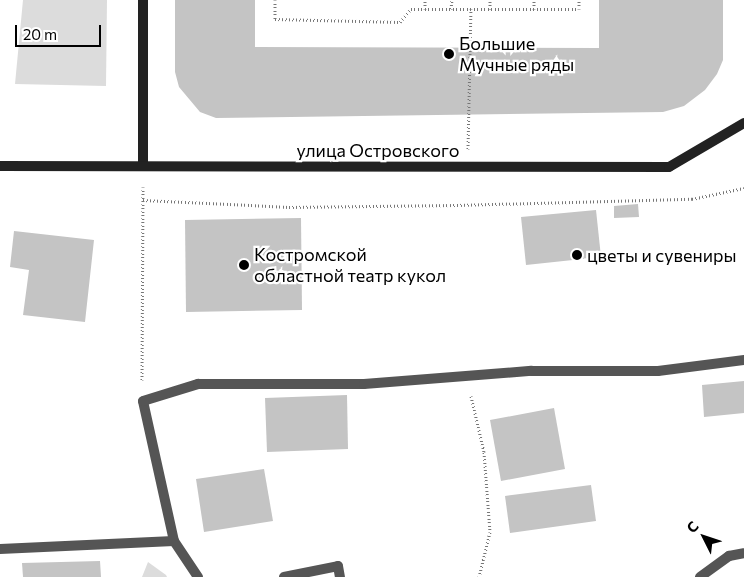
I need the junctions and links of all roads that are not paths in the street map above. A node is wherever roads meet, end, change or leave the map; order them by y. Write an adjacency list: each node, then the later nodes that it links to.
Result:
1 (143, 0): 4 (street)
2 (744, 123): 4 (street, улица Островского)
3 (0, 166): 4 (street, улица Островского)
4 (143, 166)
5 (744, 360): 6 (street)
6 (174, 541): 7 (street); 9 (street)
7 (0, 549)
8 (744, 554): 12 (street)
9 (198, 577)
10 (284, 577): 11 (street)
11 (340, 577)
12 (700, 577)

